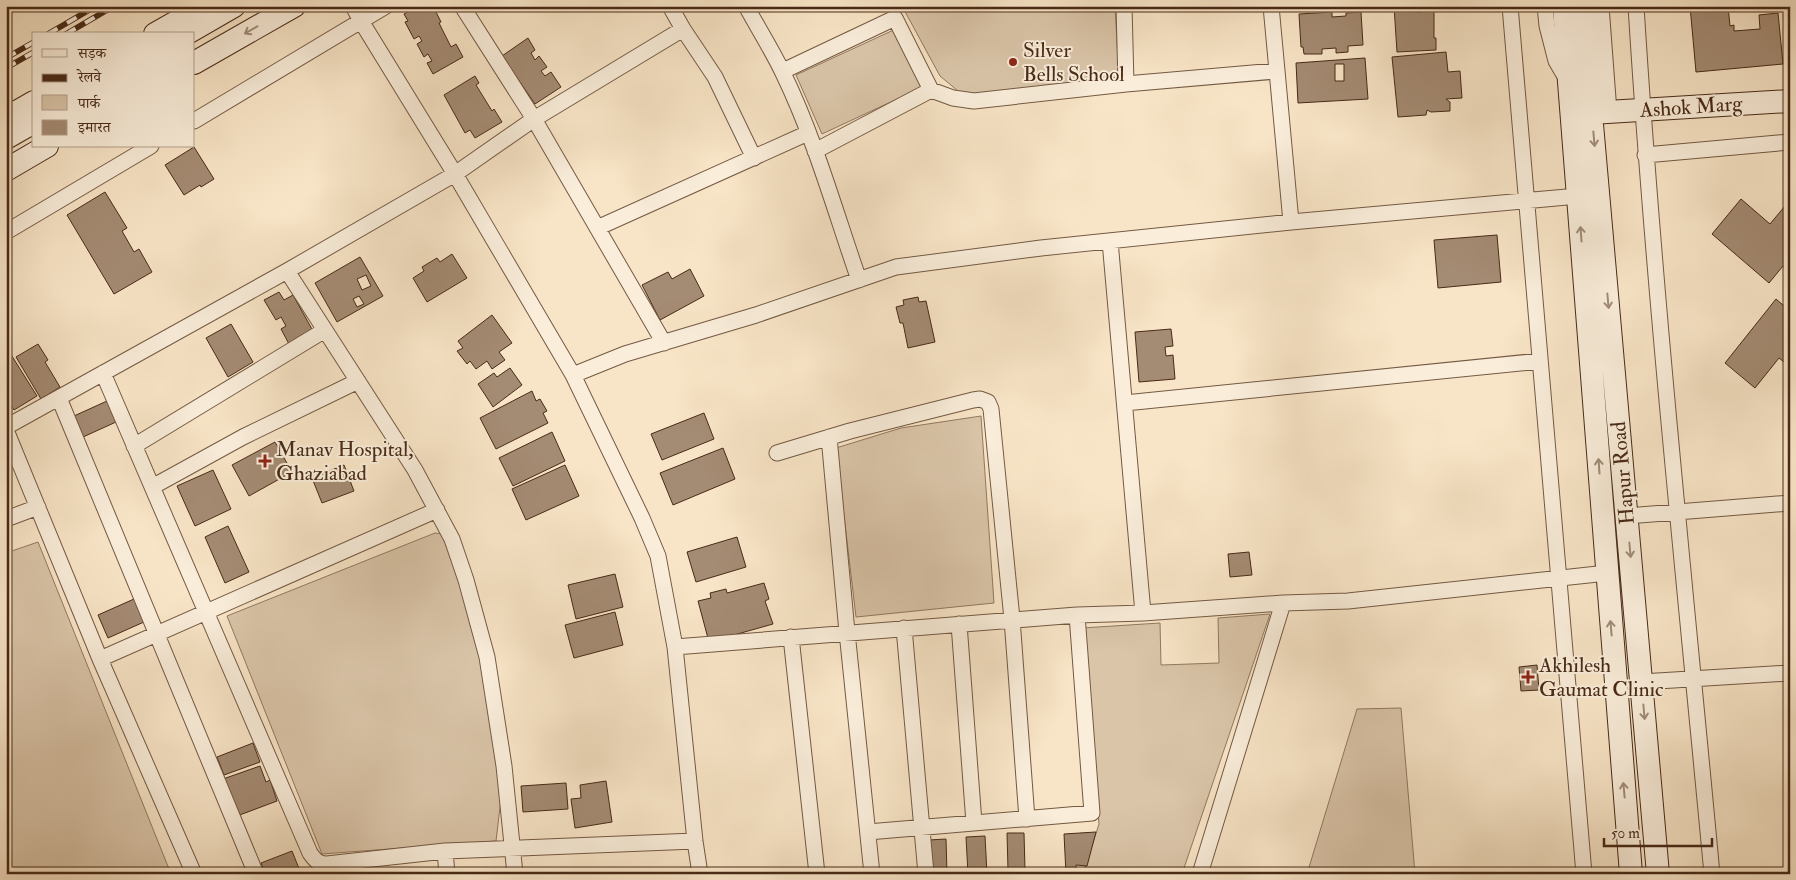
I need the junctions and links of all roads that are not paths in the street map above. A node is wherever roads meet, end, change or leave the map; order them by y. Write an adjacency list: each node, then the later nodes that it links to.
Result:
1 (204, 6): 18 (main road)
2 (234, 6): 19 (main road)
3 (294, 6): 20 (main road, one-way to 20)
4 (353, 6): 16 (street)
5 (386, 6): 16 (street)
6 (462, 6): 31 (street)
7 (670, 6): 17 (street)
8 (746, 6): 21 (street)
9 (1124, 6): 24 (street)
10 (1271, 6): 22 (street)
11 (1510, 6): 45 (street)
12 (1545, 6): 23 (street)
13 (1636, 6): 28 (street)
14 (892, 12): 21 (street); 25 (street)
15 (1584, 12): 23 (main road); 23 (street); 29 (street)
16 (360, 22): 32 (street); 43 (street)
17 (683, 29): 31 (street); 41 (street)
18 (158, 32)
19 (189, 32)
20 (195, 62)
21 (782, 71): 34 (street)
22 (1276, 72): 24 (street); 46 (street)
23 (1579, 77): 29 (main road, Hapur Road); 44 (main road, Hapur Road)
24 (1126, 84): 25 (street)
25 (932, 90): 39 (street)
26 (1790, 101): 28 (main road, Ashok Marg)
27 (32, 103): 30 (main road)
28 (1642, 110): 29 (main road, Ashok Marg); 40 (street)
29 (1600, 113): 69 (main road, Hapur Road, one-way to 69)
30 (6, 118)
31 (534, 119): 43 (street); 47 (street)
32 (195, 120)
33 (32, 123): 35 (main road)
34 (808, 134): 39 (street); 41 (street)
35 (6, 138)
36 (1790, 142): 40 (street)
37 (44, 148): 42 (main road)
38 (148, 148): 48 (street)
39 (815, 152): 51 (street)
40 (1646, 155): 68 (street)
41 (754, 158): 47 (street)
42 (6, 170)
43 (455, 174): 50 (street); 56 (street)
44 (1578, 196): 45 (street); 71 (main road, Hapur Road, one-way to 44)
45 (1527, 202): 46 (street); 54 (street)
46 (1291, 222): 49 (street)
47 (597, 228): 53 (street)
48 (6, 232)
49 (1110, 240): 51 (street); 59 (street)
50 (287, 271): 52 (street); 55 (street)
51 (859, 280): 53 (street)
52 (325, 330): 57 (street); 62 (street)
53 (664, 342): 56 (street)
54 (1540, 361): 59 (street); 72 (street)
55 (103, 373): 58 (street); 62 (street)
56 (572, 375): 83 (street)
57 (358, 381): 64 (street); 67 (street)
58 (59, 398): 60 (street); 81 (street)
59 (1125, 403): 75 (street)
60 (6, 428): 66 (street)
61 (829, 437): 63 (street); 77 (street); 80 (street)
62 (134, 446): 64 (street)
63 (777, 453)
64 (152, 487): 74 (street)
65 (1790, 503): 68 (street)
66 (38, 507): 70 (street); 84 (street)
67 (437, 510): 74 (street); 93 (street)
68 (1677, 513): 69 (street); 86 (street)
69 (1627, 516): 87 (main road, Hapur Road, one-way to 87)
70 (6, 519)
71 (1607, 573): 72 (street); 105 (main road, Hapur Road, one-way to 71)
72 (1559, 578): 73 (street); 104 (street)
73 (1283, 603): 75 (street); 103 (street)
74 (207, 612): 81 (street); 94 (street)
75 (1143, 613): 76 (street)
76 (1077, 615): 77 (street); 88 (street)
77 (1012, 620): 78 (street); 88 (street)
78 (959, 624): 79 (street); 89 (street)
79 (904, 628): 80 (street); 90 (street)
80 (846, 632): 82 (street); 91 (street)
81 (158, 634): 84 (street); 96 (street)
82 (791, 637): 83 (street); 100 (street)
83 (675, 647): 92 (street)
84 (100, 659): 95 (street)
85 (1790, 673): 86 (street)
86 (1693, 679): 87 (street); 107 (street)
87 (1641, 682): 106 (main road, Hapur Road, one-way to 106)
88 (1027, 819): 89 (street)
89 (974, 823): 90 (street)
90 (921, 828): 91 (street); 102 (street)
91 (868, 832): 101 (street)
92 (695, 841): 93 (street); 99 (street)
93 (513, 848): 94 (street); 98 (street)
94 (445, 851): 97 (street)
95 (194, 874)
96 (256, 874)
97 (447, 874)
98 (515, 874)
99 (700, 874)
100 (817, 874)
101 (872, 874)
102 (926, 874)
103 (1200, 874)
104 (1584, 874)
105 (1631, 874)
106 (1658, 874)
107 (1712, 874)

